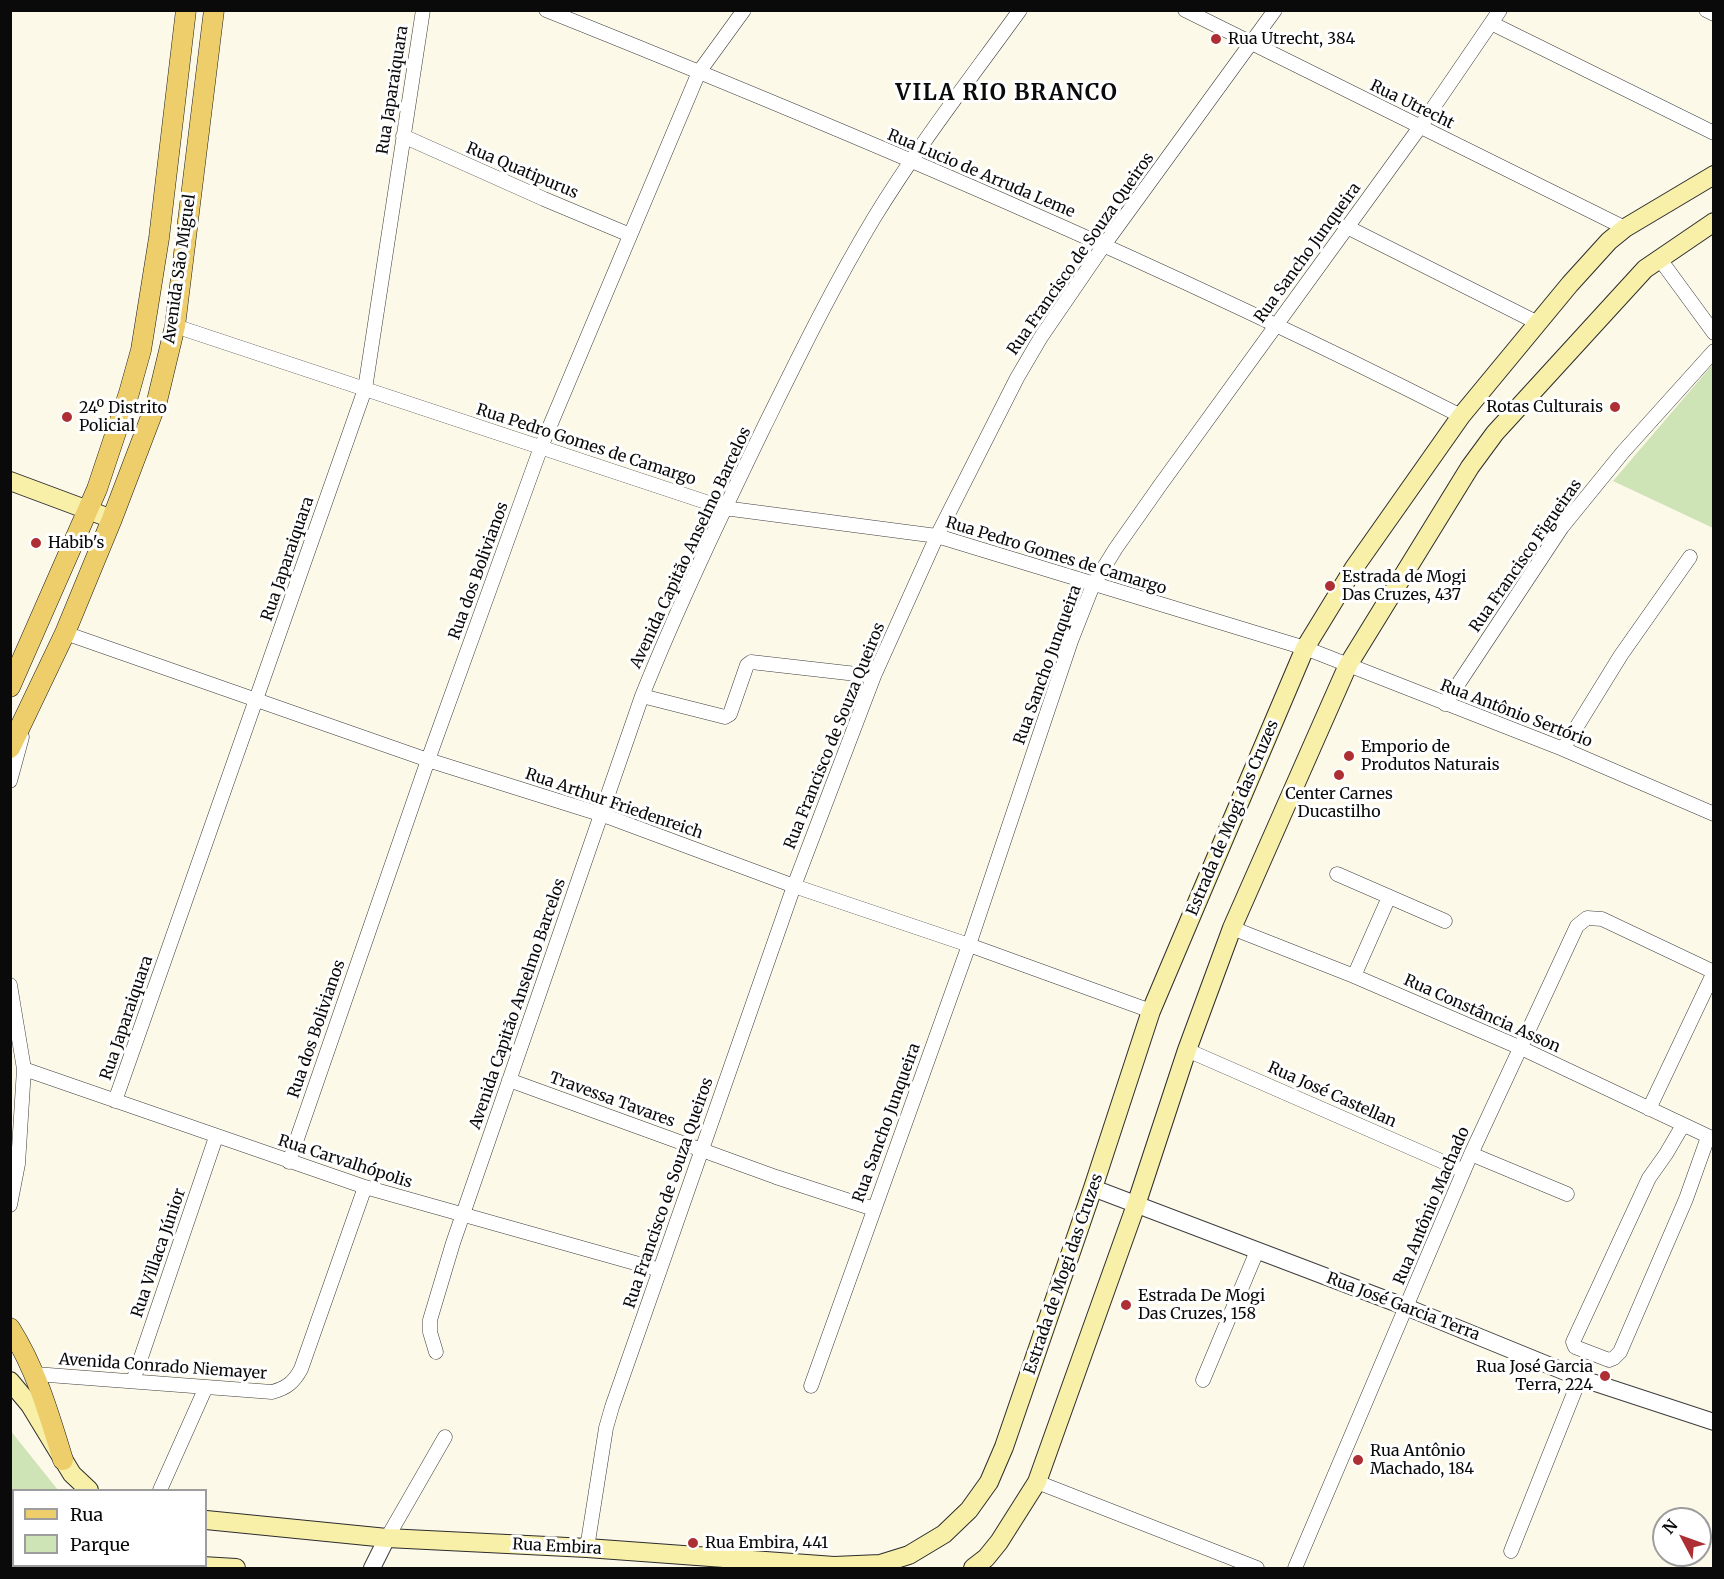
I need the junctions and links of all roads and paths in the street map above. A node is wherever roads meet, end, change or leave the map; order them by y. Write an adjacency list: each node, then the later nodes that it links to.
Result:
1 (186, 10): 38 (main road, Avenida São Miguel)
2 (204, 10): 15 (main road)
3 (214, 10): 15 (main road, Avenida São Miguel)
4 (423, 10): 19 (street, Rua Japaraiquara)
5 (546, 10): 16 (street, Rua Lucio de Arruda Leme)
6 (744, 10): 16 (street, Rua dos Bolivianos)
7 (1020, 10): 20 (street, Avenida Capitão Anselmo Barcelos)
8 (1185, 10): 14 (street, Rua Utrecht)
9 (1275, 10): 14 (street, Rua Francisco de Souza Queiros)
10 (1500, 10): 13 (street, Rua Sancho Junqueira)
11 (1706, 10): 12 (street)
12 (1713, 14)
13 (1491, 23): 17 (street, Rua Sancho Junqueira); 18 (street)
14 (1251, 43): 17 (street, Rua Utrecht); 26 (street, Rua Francisco de Souza Queiros)
15 (208, 53): 30 (main road, Avenida São Miguel)
16 (699, 72): 20 (street, Rua Lucio de Arruda Leme); 25 (street, Rua dos Bolivianos)
17 (1419, 127): 23 (street, Rua Sancho Junqueira); 24 (street, Rua Utrecht)
18 (1713, 133)
19 (403, 136): 25 (street, Rua Quatipurus); 33 (street, Rua Japaraiquara)
20 (911, 162): 26 (street, Rua Lucio de Arruda Leme); 37 (street, Avenida Capitão Anselmo Barcelos)
21 (1713, 175): 24 (main road, Estrada de Mogi das Cruzes)
22 (1713, 222): 27 (main road)
23 (1347, 227): 28 (street); 29 (street, Rua Sancho Junqueira)
24 (1625, 228): 28 (main road, Estrada de Mogi das Cruzes)
25 (630, 235): 35 (street, Rua dos Bolivianos)
26 (1104, 245): 29 (street, Rua Lucio de Arruda Leme); 40 (street, Rua Francisco de Souza Queiros)
27 (1659, 258): 31 (street); 45 (main road)
28 (1538, 323): 34 (main road, Estrada de Mogi das Cruzes)
29 (1277, 325): 34 (street, Rua Lucio de Arruda Leme); 42 (street, Rua Sancho Junqueira)
30 (175, 326): 33 (street, Rua Pedro Gomes de Camargo); 39 (main road, Avenida São Miguel)
31 (1713, 333)
32 (1713, 351): 50 (street, Rua Francisco Figueiras)
33 (365, 389): 35 (street, Rua Pedro Gomes de Camargo); 49 (street, Rua Japaraiquara)
34 (1461, 416): 44 (main road, Estrada de Mogi das Cruzes)
35 (541, 447): 37 (street, Rua Pedro Gomes de Camargo); 54 (street, Rua dos Bolivianos)
36 (10, 481): 38 (main road)
37 (724, 508): 40 (street, Rua Pedro Gomes de Camargo); 48 (street, Avenida Capitão Anselmo Barcelos)
38 (89, 509): 39 (main road); 47 (main road, Avenida São Miguel)
39 (112, 519): 43 (main road, Avenida São Miguel)
40 (937, 536): 42 (street, Rua Pedro Gomes de Camargo); 46 (street, Rua Francisco de Souza Queiros)
41 (1690, 557): 53 (street)
42 (1094, 585): 44 (street, Rua Pedro Gomes de Camargo); 63 (street, Rua Sancho Junqueira)
43 (65, 633): 49 (street, Rua Arthur Friedenreich); 51 (main road, Avenida São Miguel)
44 (1305, 648): 45 (street, Rua Antônio Sertório); 67 (main road, Estrada de Mogi das Cruzes)
45 (1348, 665): 50 (street, Rua Antônio Sertório); 62 (main road)
46 (874, 676): 48 (street); 59 (street, Rua Francisco de Souza Queiros)
47 (10, 687)
48 (642, 696): 57 (street, Avenida Capitão Anselmo Barcelos)
49 (256, 699): 54 (street, Rua Arthur Friedenreich); 72 (street, Rua Japaraiquara)
50 (1445, 704): 53 (street, Rua Antônio Sertório)
51 (24, 717): 52 (main road, Avenida São Miguel); 55 (street, Avenida São Miguel)
52 (10, 748)
53 (1563, 749): 56 (street, Rua Antônio Sertório)
54 (428, 760): 57 (street, Rua Arthur Friedenreich); 79 (street, Rua dos Bolivianos)
55 (10, 781)
56 (1713, 814)
57 (603, 815): 59 (street, Rua Arthur Friedenreich); 71 (street, Avenida Capitão Anselmo Barcelos)
58 (1337, 874): 60 (street)
59 (794, 886): 63 (street, Rua Arthur Friedenreich); 77 (street, Rua Francisco de Souza Queiros)
60 (1389, 897): 61 (street); 65 (street)
61 (1445, 921)
62 (1232, 928): 65 (street, Rua Constância Asson); 69 (main road)
63 (969, 945): 67 (street, Rua Arthur Friedenreich); 86 (street, Rua Sancho Junqueira)
64 (1713, 972): 68 (street, Rua Antônio Machado); 73 (street)
65 (1354, 976): 68 (street, Rua Constância Asson)
66 (10, 985): 70 (street)
67 (1151, 1011): 82 (main road, Estrada de Mogi das Cruzes)
68 (1521, 1048): 73 (street, Rua Constância Asson); 78 (street, Rua Antônio Machado)
69 (1186, 1050): 80 (street, Rua José Castellan); 85 (main road)
70 (24, 1069): 72 (street, Rua Carvalhópolis); 84 (street)
71 (509, 1080): 77 (street, Travessa Tavares); 87 (street, Avenida Capitão Anselmo Barcelos)
72 (115, 1101): 75 (street, Rua Carvalhópolis)
73 (1649, 1109): 74 (street, Rua Constância Asson)
74 (1683, 1125): 76 (street, Rua Constância Asson); 76 (street)
75 (216, 1137): 79 (street, Rua Carvalhópolis); 97 (street, Rua Villaca Júnior)
76 (1711, 1138)
77 (702, 1149): 86 (street, Travessa Tavares); 89 (street, Rua Francisco de Souza Queiros)
78 (1472, 1154): 80 (street, Rua Antônio Machado); 83 (street)
79 (289, 1162): 81 (street, Rua Carvalhópolis)
80 (1464, 1171): 90 (street, Rua Antônio Machado)
81 (365, 1187): 87 (street, Rua Carvalhópolis); 99 (street, Avenida Conrado Niemayer)
82 (1093, 1188): 85 (street, Rua José Garcia Terra); 110 (main road, Estrada de Mogi das Cruzes)
83 (1568, 1194)
84 (10, 1205)
85 (1136, 1205): 88 (street, Rua José Garcia Terra); 103 (main road)
86 (874, 1209): 98 (street, Rua Sancho Junqueira)
87 (463, 1216): 89 (street, Rua Carvalhópolis); 92 (street, Avenida Capitão Anselmo Barcelos)
88 (1257, 1251): 90 (street, Rua José Garcia Terra); 95 (street)
89 (660, 1270): 108 (street, Rua Francisco de Souza Queiros)
90 (1406, 1307): 94 (street, Rua José Garcia Terra); 116 (street, Rua Antônio Machado)
91 (10, 1328): 93 (main road)
92 (436, 1352)
93 (35, 1374): 97 (street, Avenida Conrado Niemayer); 102 (main road)
94 (1580, 1378): 100 (street, Rua José Garcia Terra); 109 (street)
95 (1203, 1380)
96 (10, 1381): 102 (main road)
97 (133, 1381): 99 (street, Avenida Conrado Niemayer)
98 (811, 1386)
99 (206, 1387): 105 (street)
100 (1713, 1422)
101 (445, 1437): 107 (street)
102 (63, 1460): 104 (main road)
103 (1038, 1482): 114 (main road); 115 (street)
104 (87, 1489)
105 (161, 1489)
106 (207, 1520): 107 (main road, Rua Embira)
107 (387, 1538): 108 (main road, Rua Embira); 113 (street)
108 (587, 1548): 110 (main road, Rua Embira)
109 (1511, 1551)
110 (909, 1555)
111 (207, 1566): 112 (main road)
112 (236, 1569)
113 (372, 1569)
114 (973, 1569)
115 (1257, 1569)
116 (1295, 1569)

